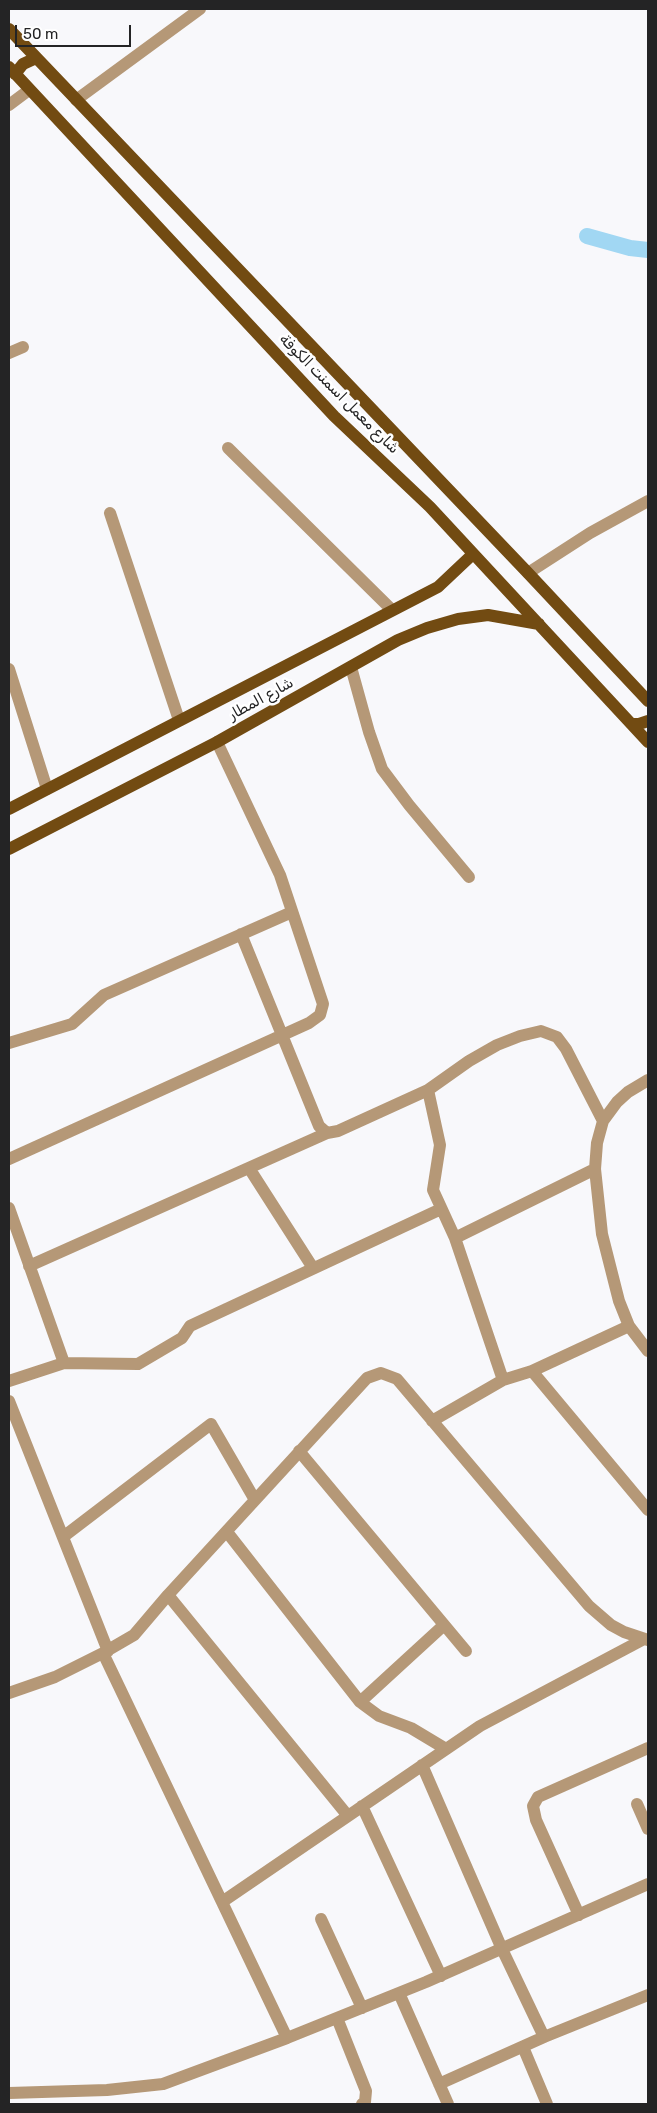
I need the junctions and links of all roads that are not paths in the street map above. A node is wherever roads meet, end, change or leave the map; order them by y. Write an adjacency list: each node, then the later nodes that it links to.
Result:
1 (200, 9): 6 (street)
2 (9, 29): 3 (main road, شارع معمل اسمنت الكوفة)
3 (36, 58): 4 (main road); 6 (main road, شارع معمل اسمنت الكوفة)
4 (12, 71): 5 (main road, شارع معمل اسمنت الكوفة)
5 (29, 90): 7 (street); 13 (main road, شارع معمل اسمنت الكوفة)
6 (76, 100): 14 (main road, شارع معمل اسمنت الكوفة)
7 (9, 105)
8 (22, 347): 9 (street)
9 (9, 353)
10 (228, 448): 15 (street)
11 (648, 501): 14 (street)
12 (110, 513): 20 (street)
13 (473, 554): 15 (main road, شارع المطار); 16 (main road, شارع معمل اسمنت الكوفة)
14 (528, 573): 19 (main road, شارع معمل اسمنت الكوفة)
15 (392, 610): 20 (main road, شارع المطار)
16 (539, 624): 17 (main road, شارع المطار); 22 (main road, شارع معمل اسمنت الكوفة)
17 (351, 667): 23 (main road, شارع المطار); 28 (street)
18 (9, 669): 25 (street)
19 (648, 702)
20 (179, 720): 25 (main road, شارع المطار)
21 (648, 721): 22 (main road)
22 (634, 724): 24 (main road, شارع معمل اسمنت الكوفة)
23 (217, 742): 27 (main road, شارع المطار); 29 (street)
24 (648, 742)
25 (47, 789): 26 (main road, شارع المطار)
26 (9, 809)
27 (9, 849)
28 (469, 877)
29 (292, 912): 30 (street); 31 (street)
30 (241, 934): 31 (street); 32 (street)
31 (282, 1035): 36 (street); 37 (street)
32 (9, 1044)
33 (648, 1080): 35 (street)
34 (428, 1090): 35 (street); 36 (street); 41 (street)
35 (603, 1121): 39 (street)
36 (327, 1133): 38 (street)
37 (9, 1159)
38 (249, 1168): 43 (street); 44 (street)
39 (595, 1169): 42 (street); 45 (street)
40 (9, 1208): 43 (street)
41 (441, 1209): 42 (street); 44 (street)
42 (455, 1238): 49 (street)
43 (29, 1266): 47 (street)
44 (313, 1268): 47 (street)
45 (629, 1326): 46 (street); 48 (street)
46 (648, 1351)
47 (64, 1363): 50 (street)
48 (532, 1371): 49 (street); 55 (street)
49 (503, 1380): 52 (street)
50 (9, 1381)
51 (9, 1401): 57 (street)
52 (432, 1421): 53 (street); 60 (street)
53 (299, 1451): 54 (street); 59 (street)
54 (255, 1500): 56 (street); 57 (street)
55 (648, 1510)
56 (227, 1532): 58 (street); 64 (street)
57 (63, 1537): 61 (street)
58 (168, 1594): 61 (street); 70 (street)
59 (444, 1625): 62 (street); 64 (street)
60 (646, 1639): 66 (street)
61 (106, 1652): 63 (street); 73 (street)
62 (466, 1652)
63 (9, 1693)
64 (360, 1702): 66 (street)
65 (648, 1748): 74 (street)
66 (446, 1749): 67 (street)
67 (422, 1765): 69 (street); 76 (street)
68 (637, 1804): 71 (street)
69 (362, 1806): 70 (street); 77 (street)
70 (348, 1816): 73 (street)
71 (648, 1829)
72 (648, 1884): 74 (street)
73 (222, 1902): 83 (street)
74 (579, 1915): 76 (street)
75 (321, 1920): 80 (street)
76 (502, 1949): 77 (street); 82 (street)
77 (441, 1976): 78 (street)
78 (400, 1993): 80 (street); 85 (street)
79 (648, 1995): 82 (street)
80 (362, 2008): 81 (street)
81 (337, 2018): 83 (street); 87 (street)
82 (544, 2037): 84 (street)
83 (287, 2038): 86 (street)
84 (523, 2047): 85 (street); 89 (street)
85 (439, 2084): 88 (street)
86 (9, 2093)
87 (362, 2104)
88 (448, 2104)
89 (547, 2104)

